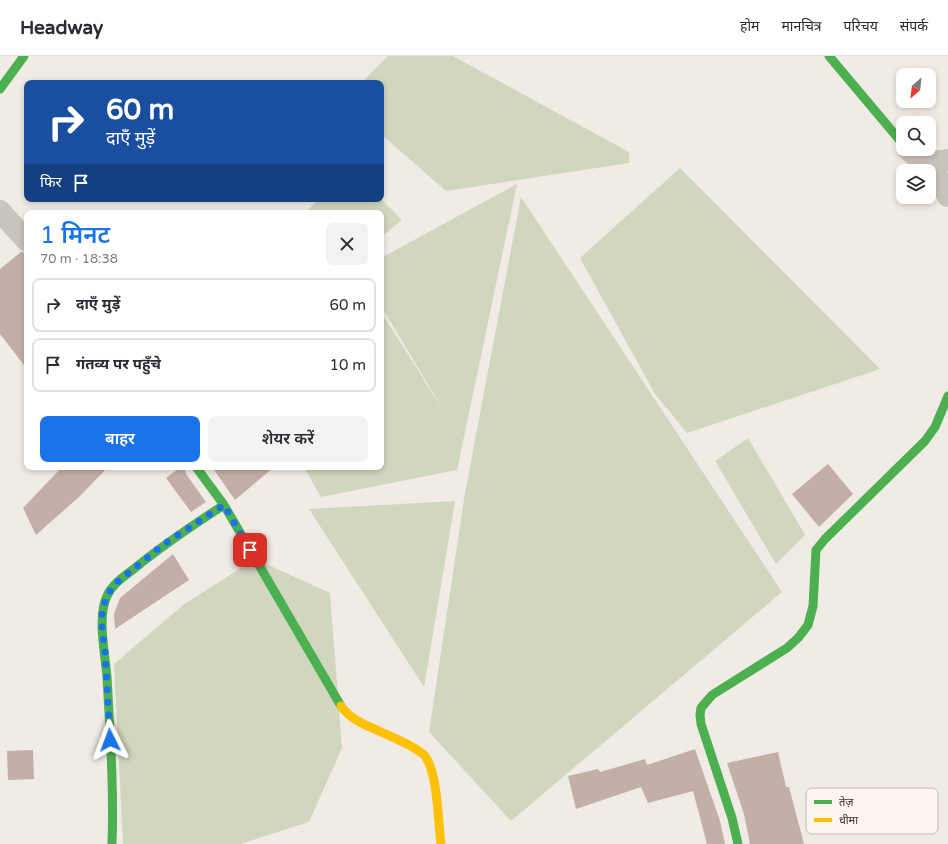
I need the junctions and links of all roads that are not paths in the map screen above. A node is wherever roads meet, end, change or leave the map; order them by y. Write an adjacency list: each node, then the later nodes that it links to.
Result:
1 (24, 56): 3 (street)
2 (829, 56): 4 (street)
3 (0, 89)
4 (896, 136)
5 (921, 156): 6 (street)
6 (938, 161): 7 (street)
7 (948, 196)
8 (0, 211): 9 (street)
9 (24, 238)
10 (948, 396): 15 (street)
11 (198, 470): 12 (street)
12 (224, 505): 13 (street); 14 (street)
13 (112, 844)
14 (441, 844)
15 (738, 844)

